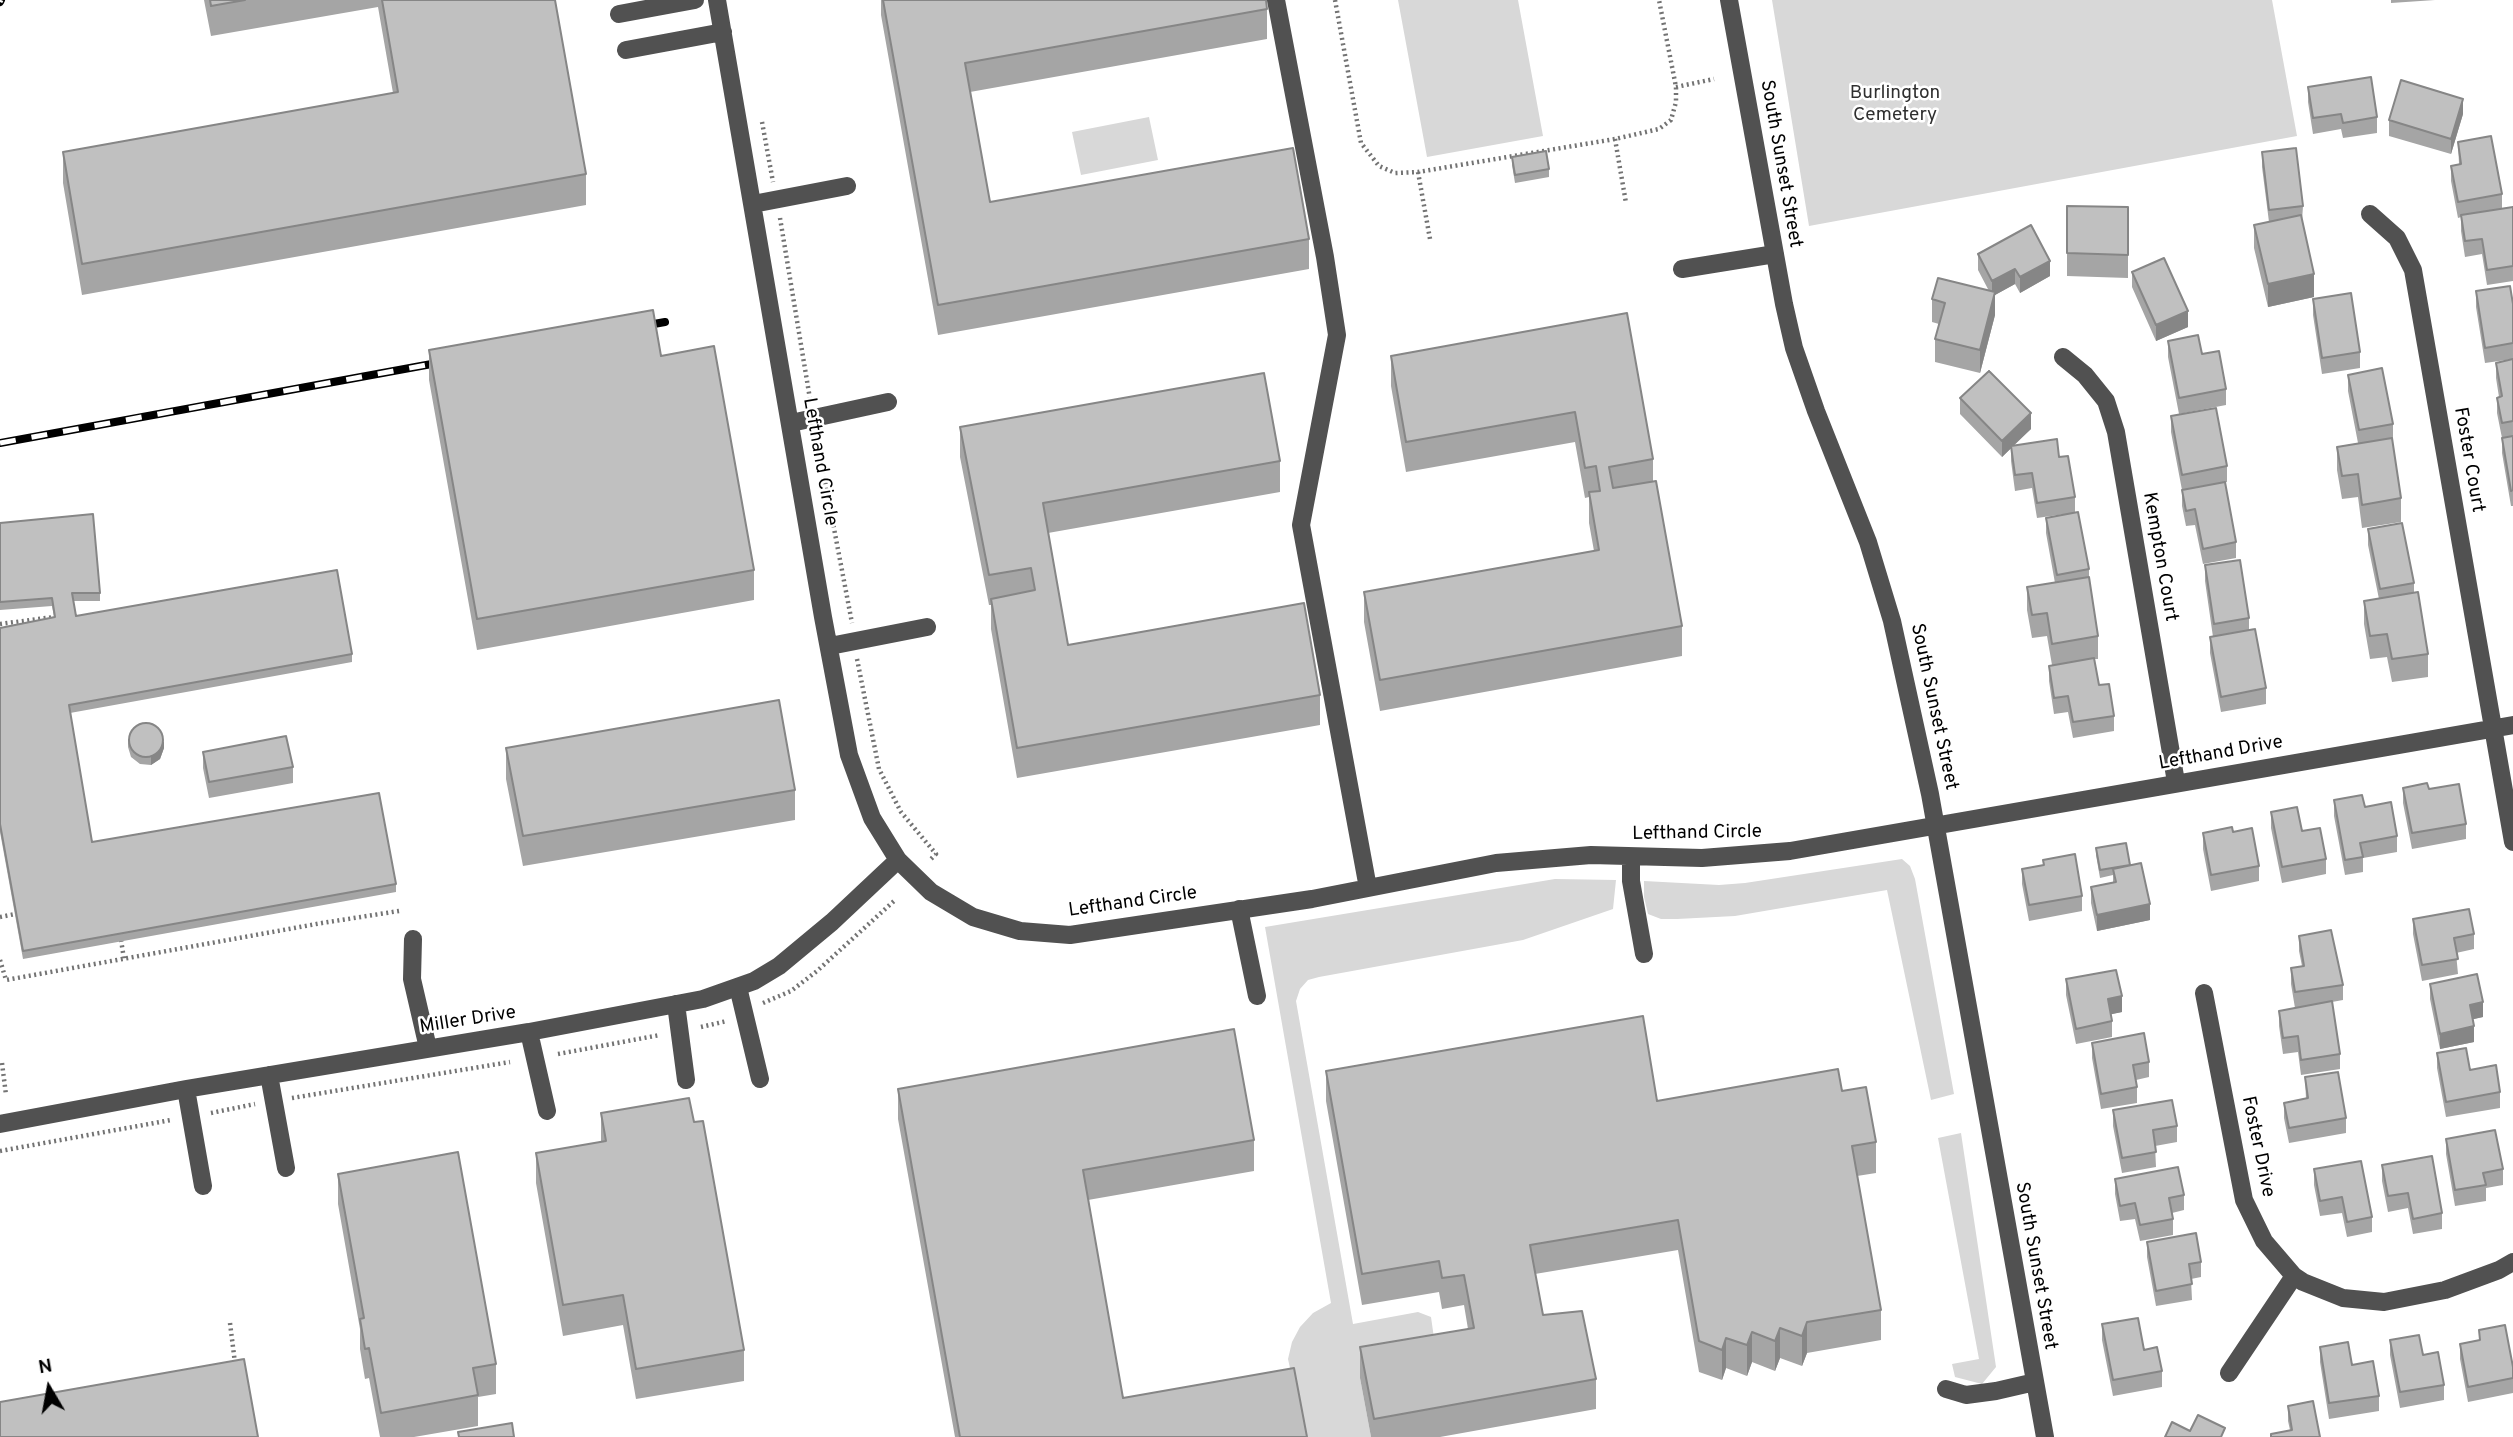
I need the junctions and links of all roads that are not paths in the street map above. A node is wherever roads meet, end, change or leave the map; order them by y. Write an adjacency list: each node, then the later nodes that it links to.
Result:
1 (695, 0): 5 (street)
2 (717, 0): 6 (street, Lefthand Circle)
3 (1276, 0): 25 (street)
4 (1729, 0): 11 (street, South Sunset Street)
5 (619, 14)
6 (723, 32): 7 (street); 9 (street, Lefthand Circle)
7 (626, 50)
8 (847, 186): 9 (street)
9 (753, 204): 15 (street, Lefthand Circle)
10 (2370, 214): 19 (street, Foster Court)
11 (1776, 254): 12 (street); 21 (street, South Sunset Street)
12 (1682, 269)
13 (2063, 357): 20 (street, Kempton Court)
14 (888, 402): 15 (street)
15 (791, 423): 17 (street, Lefthand Circle)
16 (927, 627): 17 (street)
17 (830, 646): 24 (street, Lefthand Circle)
18 (2513, 725): 19 (street, Lefthand Drive)
19 (2494, 728): 20 (street, Lefthand Drive); 22 (street)
20 (2176, 782): 21 (street, Lefthand Drive)
21 (1936, 826): 23 (street, Lefthand Circle); 46 (street, South Sunset Street)
22 (2513, 842)
23 (1631, 857): 25 (street, Lefthand Circle); 28 (street)
24 (898, 860): 26 (street, Lefthand Circle); 29 (street, Miller Drive)
25 (1368, 888): 26 (street, Lefthand Circle)
26 (1239, 909): 31 (street)
27 (413, 939): 34 (street)
28 (1644, 954)
29 (738, 987): 32 (street, Miller Drive); 36 (street)
30 (2204, 993): 44 (street, Foster Drive)
31 (1257, 996)
32 (676, 1004): 33 (street, Miller Drive); 37 (street)
33 (529, 1032): 34 (street, Miller Drive); 39 (street)
34 (428, 1048): 35 (street, Miller Drive)
35 (269, 1075): 38 (street, Miller Drive); 41 (street)
36 (760, 1079)
37 (686, 1080)
38 (186, 1089): 40 (street, Miller Drive); 42 (street)
39 (547, 1111)
40 (0, 1124)
41 (286, 1168)
42 (203, 1186)
43 (2513, 1262): 44 (street, Foster Drive)
44 (2294, 1276): 45 (street)
45 (2229, 1373)
46 (2035, 1382): 47 (street); 48 (street, South Sunset Street)
47 (1946, 1389)
48 (2045, 1437)

